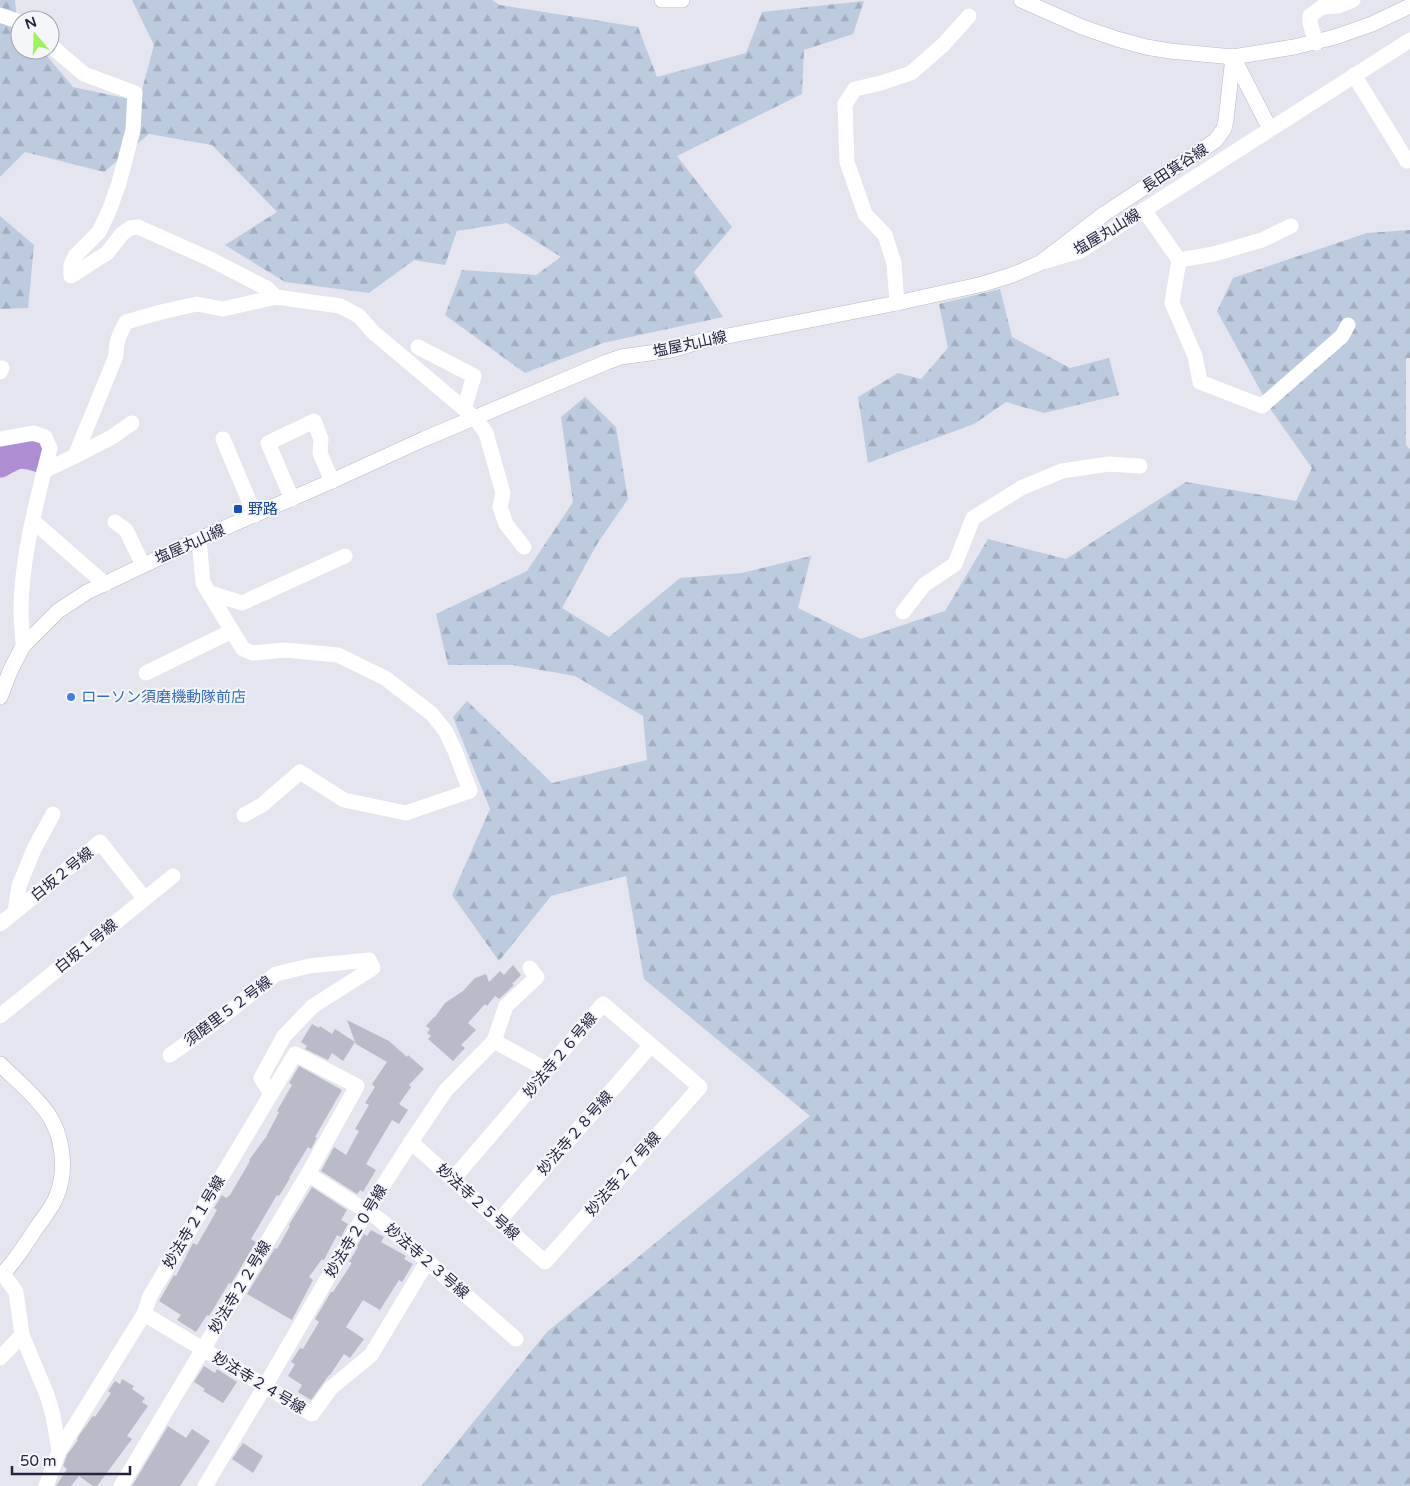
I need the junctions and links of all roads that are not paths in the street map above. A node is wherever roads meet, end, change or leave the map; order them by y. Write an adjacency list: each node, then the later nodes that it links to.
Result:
1 (662, 0): 2 (street)
2 (682, 0)
3 (1021, 0): 10 (street)
4 (1353, 0): 8 (street)
5 (1410, 6): 8 (street)
6 (969, 16): 19 (street)
7 (1410, 40): 11 (street, 塩屋丸山線)
8 (1316, 43): 10 (street)
9 (60, 54): 18 (street)
10 (1233, 57): 12 (street); 17 (street, 長田箕谷線)
11 (1354, 75): 12 (street, 塩屋丸山線); 13 (street)
12 (1270, 130): 14 (street, 塩屋丸山線)
13 (1407, 161)
14 (1144, 210): 16 (street); 17 (street, 塩屋丸山線)
15 (1291, 226): 16 (street)
16 (1179, 260): 20 (street)
17 (1040, 263): 19 (street, 塩屋丸山線)
18 (276, 297): 22 (street); 26 (street)
19 (897, 303): 22 (street, 塩屋丸山線)
20 (1348, 325)
21 (418, 347): 22 (street)
22 (470, 414): 29 (street, 塩屋丸山線); 35 (street)
23 (132, 423): 26 (street)
24 (223, 439): 31 (street)
25 (0, 440): 28 (street)
26 (76, 456): 28 (street)
27 (1140, 466): 40 (street)
28 (44, 471): 32 (street)
29 (332, 481): 30 (street, 塩屋丸山線); 30 (street)
30 (292, 499): 31 (street, 塩屋丸山線)
31 (254, 515): 34 (street, 塩屋丸山線)
32 (33, 521): 38 (street); 42 (street)
33 (115, 522): 37 (street)
34 (199, 539): 37 (street, 塩屋丸山線); 39 (street)
35 (524, 547)
36 (345, 556): 39 (street)
37 (144, 565): 38 (street, 塩屋丸山線)
38 (105, 584): 42 (street, 塩屋丸山線)
39 (210, 594): 41 (street)
40 (903, 612)
41 (232, 632): 44 (street); 47 (street)
42 (24, 646): 43 (street, 塩屋丸山線)
43 (5, 666): 45 (street, 塩屋丸山線)
44 (146, 673)
45 (0, 697)
46 (53, 814): 50 (street)
47 (244, 815)
48 (173, 876): 49 (street, 白坂１号線)
49 (144, 898): 50 (street, 白坂２号線); 53 (street, 白坂１号線)
50 (15, 912): 51 (street)
51 (0, 924)
52 (530, 968): 54 (street)
53 (0, 1016)
54 (494, 1041): 58 (street); 62 (street, 妙法寺２０号線)
55 (651, 1045): 58 (street, 妙法寺２６号線); 60 (street, 妙法寺２６号線); 66 (street, 妙法寺２８号線)
56 (170, 1054): 61 (street, 須磨里５２号線)
57 (0, 1064): 69 (street)
58 (547, 1070): 64 (street, 妙法寺２６号線)
59 (357, 1086): 61 (street, 妙法寺２１号線); 63 (street, 妙法寺２２号線)
60 (700, 1087): 68 (street, 妙法寺２７号線)
61 (271, 1094): 70 (street, 妙法寺２１号線)
62 (411, 1142): 64 (street, 妙法寺２５号線); 65 (street, 妙法寺２０号線)
63 (308, 1174): 65 (street, 妙法寺２３号線); 73 (street, 妙法寺２２号線)
64 (453, 1179): 66 (street, 妙法寺２５号線)
65 (366, 1212): 67 (street, 妙法寺２３号線); 75 (street, 妙法寺２０号線)
66 (499, 1221): 68 (street, 妙法寺２５号線)
67 (427, 1262): 72 (street, 妙法寺２３号線); 75 (street, 妙法寺２４号線)
68 (546, 1262)
69 (1, 1275): 71 (street)
70 (144, 1314): 73 (street, 妙法寺２４号線); 76 (street, 妙法寺２１号線)
71 (22, 1335): 74 (street); 76 (street)
72 (516, 1339)
73 (203, 1349): 75 (street, 妙法寺２４号線); 78 (street, 妙法寺２２号線)
74 (0, 1358)
75 (265, 1386): 79 (street, 妙法寺２０号線)
76 (59, 1451): 77 (street)
77 (46, 1486)
78 (121, 1486)
79 (204, 1486)

